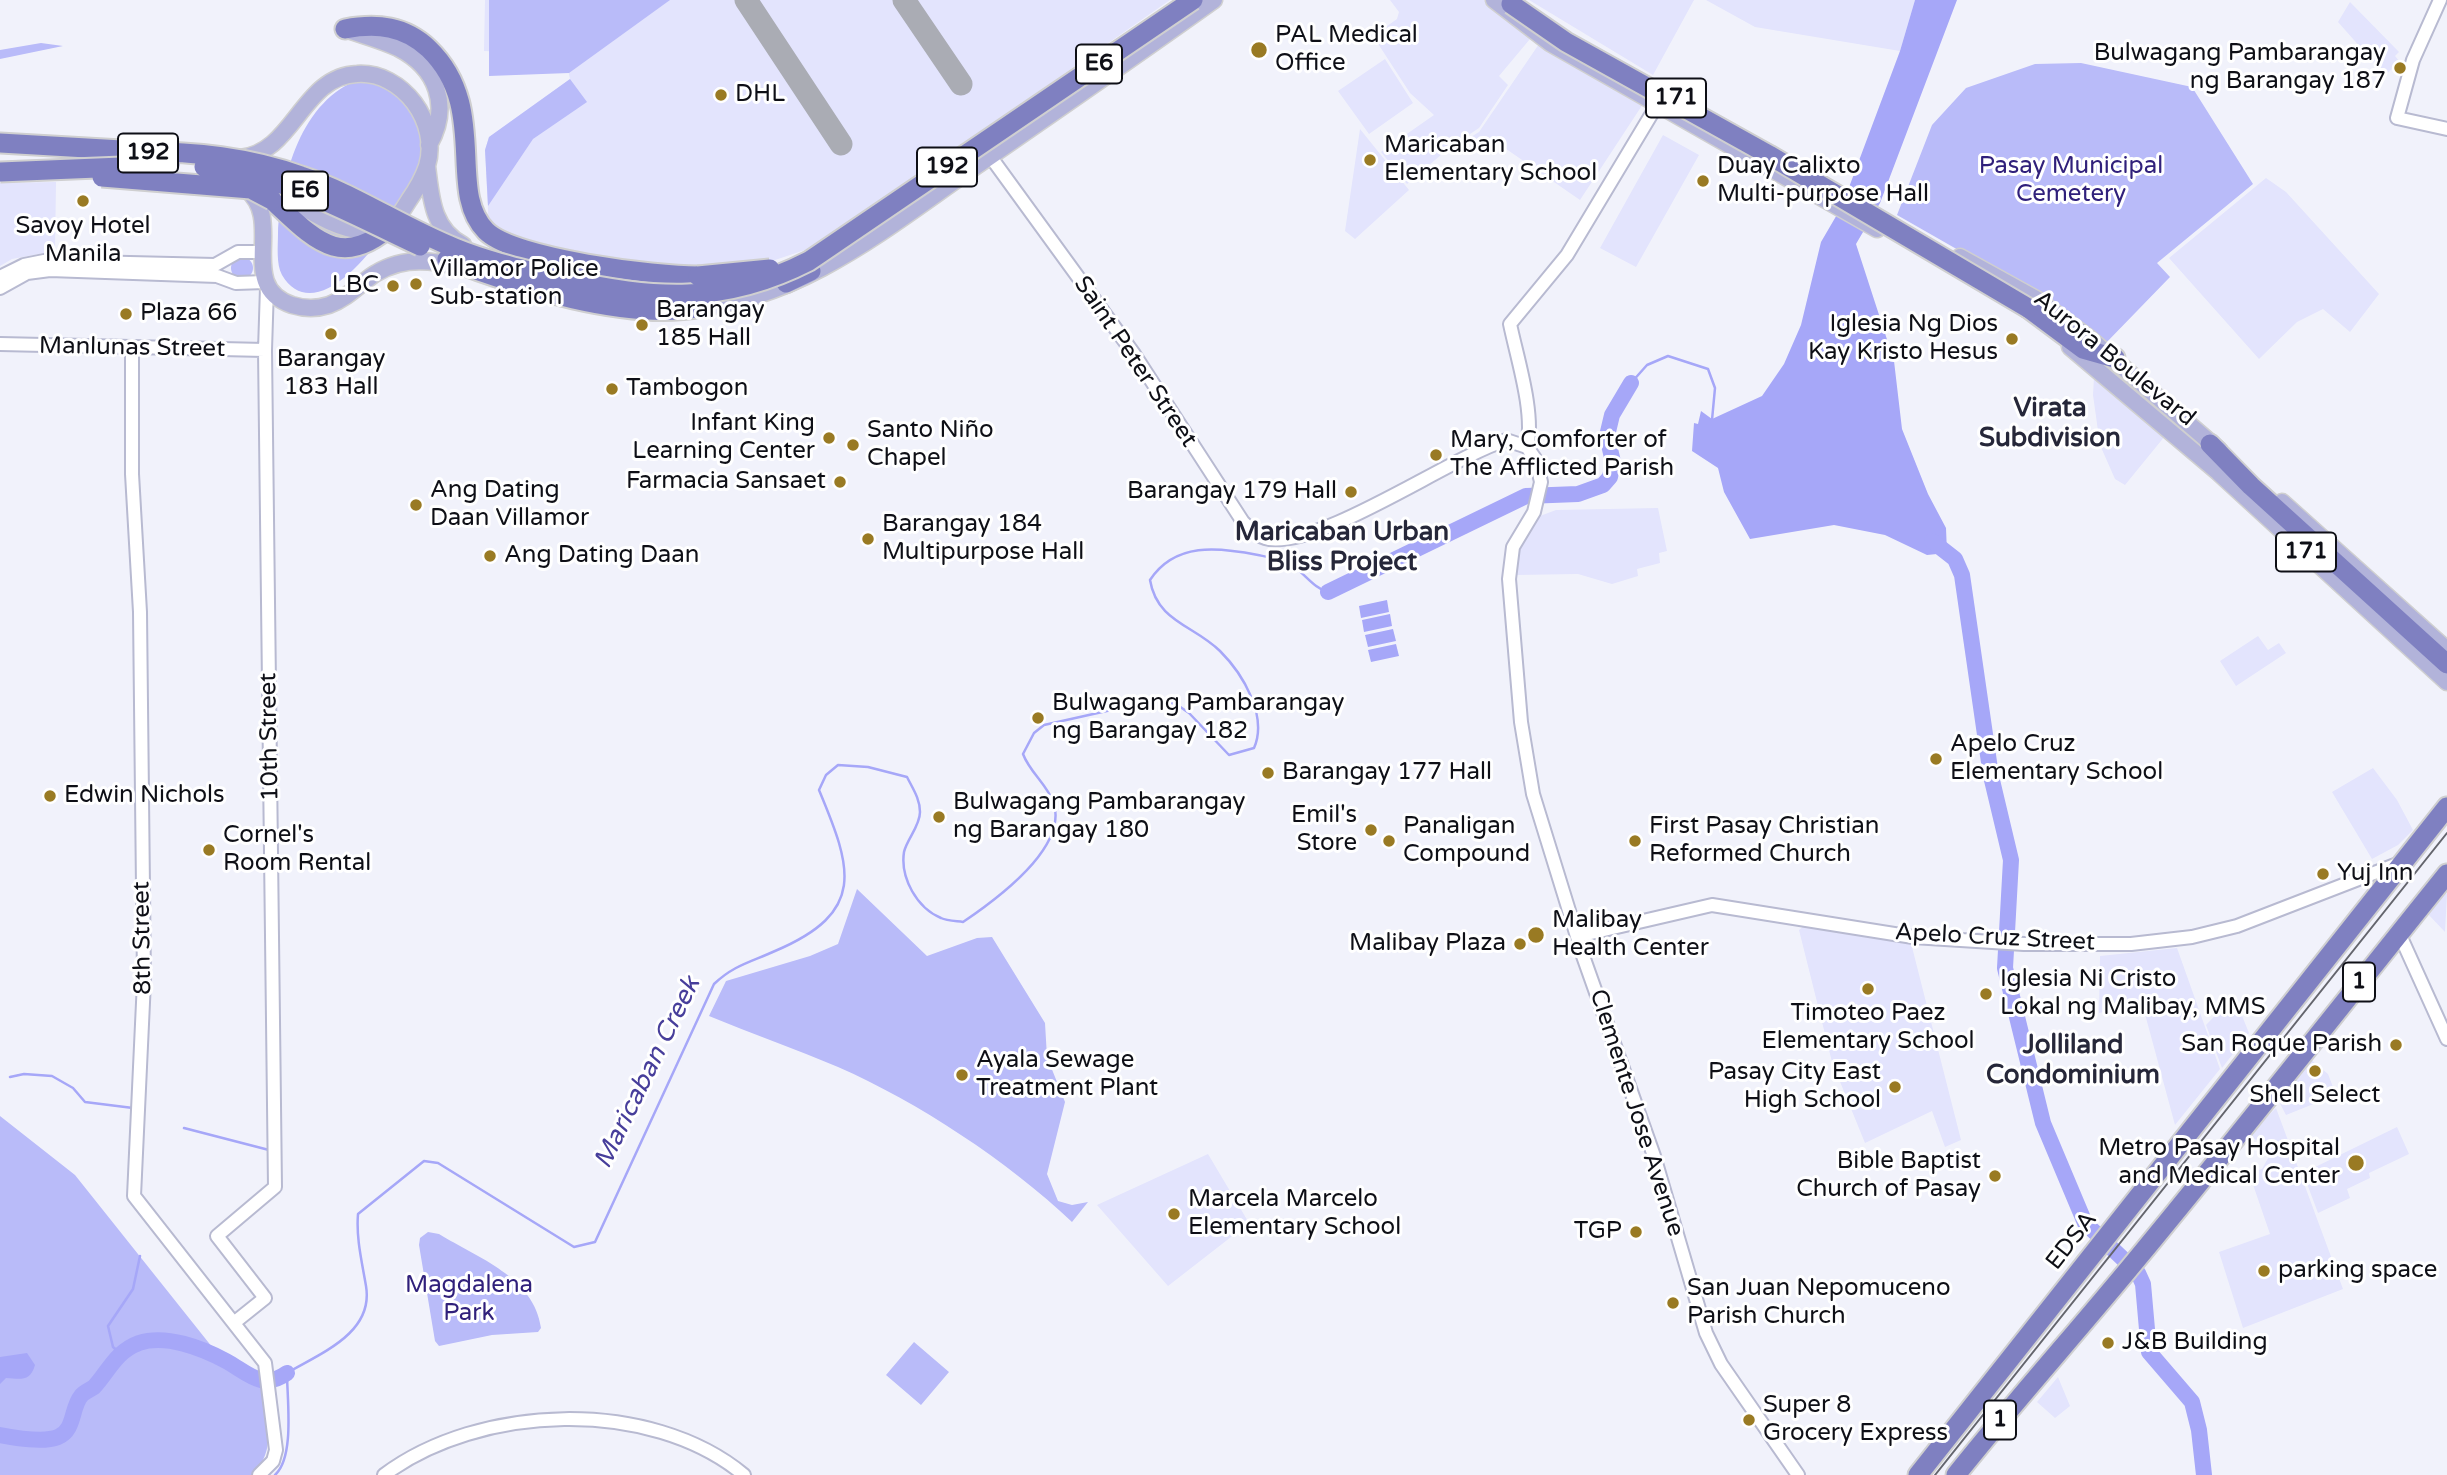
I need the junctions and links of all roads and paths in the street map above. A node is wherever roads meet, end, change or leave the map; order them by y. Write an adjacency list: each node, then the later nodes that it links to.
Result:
1 (1191, 0): 10 (main road, 192); 26 (highway, E6, bridge)
2 (1207, 0): 17 (highway, E6, bridge)
3 (1214, 0): 10 (main road, 192)
4 (1494, 0): 9 (main road, Aurora Boulevard / 171)
5 (1506, 0): 36 (highway, bridge)
6 (1516, 0): 9 (main road, Aurora Boulevard / 171)
7 (2440, 0): 12 (street)
8 (345, 29): 14 (main road); 26 (highway, bridge)
9 (1595, 61): 11 (main road, Aurora Boulevard / 171); 20 (main road, Aurora Boulevard / 171)
10 (1067, 93): 15 (main road, 192); 21 (main road, 192)
11 (1657, 106): 20 (main road, Aurora Boulevard / 171); 38 (street)
12 (2447, 129)
13 (0, 145): 14 (main road, 192); 26 (highway, E6, bridge)
14 (429, 145): 16 (main road, 192)
15 (990, 156): 21 (main road, 192); 38 (street, Saint Peter Street)
16 (427, 166): 23 (main road, 192); 31 (main road, 192)
17 (34, 173): 18 (highway, E6, bridge); 23 (highway, bridge)
18 (0, 174): 19 (main road, 192)
19 (224, 179): 23 (main road); 24 (main road)
20 (1836, 197): 22 (main road, Aurora Boulevard / 171)
21 (882, 221): 31 (main road, 192); 32 (main road, 192)
22 (1878, 221): 36 (main road, Aurora Boulevard / 171); 41 (main road, Aurora Boulevard / 171)
23 (395, 222)
24 (261, 252): 25 (street); 29 (main road)
25 (228, 258): 27 (street); 28 (street)
26 (806, 263)
27 (0, 277)
28 (227, 278): 29 (street); 30 (street)
29 (266, 284): 32 (main road, 192); 35 (street, 10th Street)
30 (0, 288)
31 (686, 293): 32 (main road)
32 (687, 310)
33 (0, 344): 34 (street, Manlunas Street)
34 (132, 348): 35 (street, Manlunas Street); 50 (street, 8th Street)
35 (265, 350): 50 (street, 10th Street)
36 (2115, 358): 37 (main road, Aurora Boulevard / 171)
37 (2210, 444): 39 (main road, Aurora Boulevard / 171); 40 (highway)
38 (1527, 447): 47 (street, Clemente Jose Avenue)
39 (2447, 650)
40 (2447, 664)
41 (2447, 682)
42 (2447, 807): 44 (highway, EDSA / 1)
43 (2447, 856): 49 (highway)
44 (2404, 861): 47 (street, Apelo Cruz Street); 55 (highway, EDSA / 1)
45 (2447, 874): 46 (highway, 1)
46 (2399, 933): 48 (street); 49 (highway, 1)
47 (1578, 936): 54 (street, Clemente Jose Avenue)
48 (2447, 1039)
49 (2113, 1280): 56 (highway, 1)
50 (235, 1322): 51 (street, 8th Street)
51 (259, 1475)
52 (384, 1475): 53 (street)
53 (744, 1475)
54 (1798, 1475)
55 (1918, 1475)
56 (1956, 1475)

